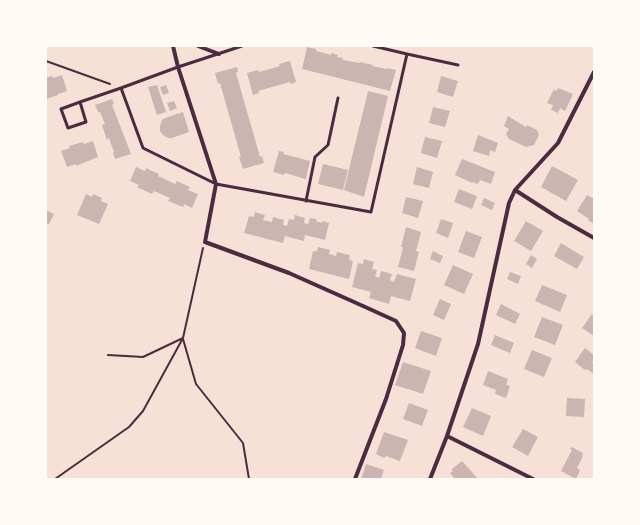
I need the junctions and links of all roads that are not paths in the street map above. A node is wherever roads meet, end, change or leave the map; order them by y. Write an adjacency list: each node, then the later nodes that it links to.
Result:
1 (173, 46): 8 (street)
2 (198, 46): 5 (street)
3 (242, 46): 5 (lane)
4 (373, 46): 6 (lane)
5 (219, 54): 8 (lane)
6 (407, 54): 7 (lane); 15 (lane)
7 (458, 65)
8 (178, 67): 10 (lane); 13 (street)
9 (594, 72): 14 (street)
10 (121, 88): 12 (lane); 13 (lane)
11 (338, 98): 15 (lane)
12 (80, 102): 12 (lane)
13 (216, 184): 15 (lane); 18 (street)
14 (515, 190): 16 (street); 17 (street)
15 (306, 201)
16 (594, 238)
17 (447, 436): 19 (street); 20 (street)
18 (355, 479)
19 (430, 479)
20 (533, 479)

